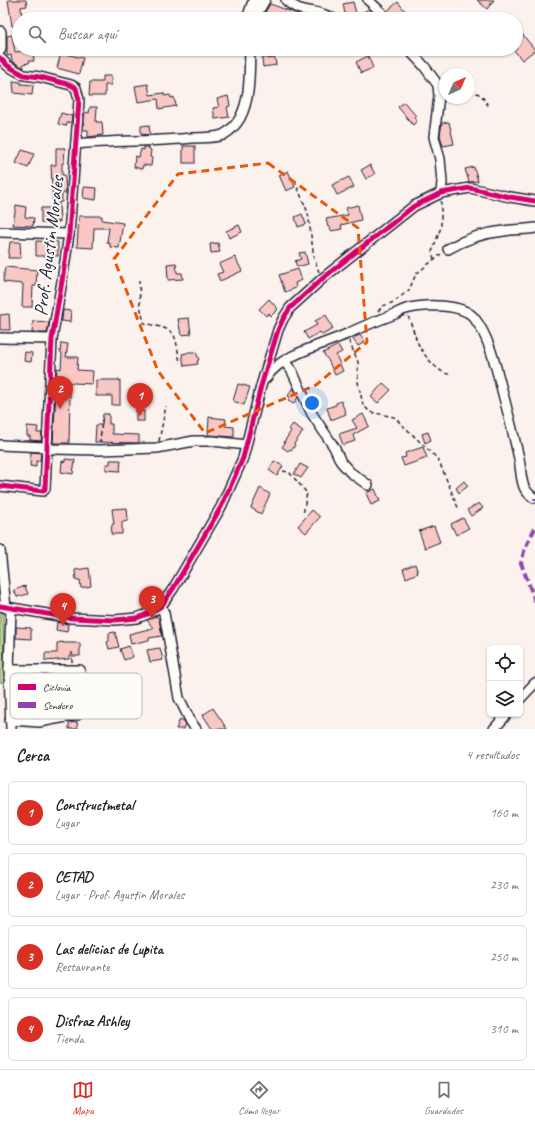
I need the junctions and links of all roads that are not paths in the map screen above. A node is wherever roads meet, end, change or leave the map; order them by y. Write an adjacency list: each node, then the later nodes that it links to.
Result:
1 (257, 0): 5 (street)
2 (265, 0): 6 (street)
3 (286, 0): 7 (street)
4 (368, 0): 8 (street)
5 (249, 12)
6 (258, 12)
7 (313, 12)
8 (381, 12)
9 (0, 32): 10 (main road)
10 (0, 50)
11 (250, 56): 14 (street)
12 (415, 56): 15 (street)
13 (0, 58): 14 (street, Prof. Agustin Morales)
14 (76, 144): 19 (street, Prof. Agustin Morales)
15 (441, 193): 16 (street); 24 (street)
16 (535, 201)
17 (535, 228): 20 (street)
18 (0, 232): 19 (street)
19 (68, 234): 22 (street, Prof. Agustin Morales)
20 (448, 249)
21 (0, 338): 22 (street)
22 (52, 339): 27 (street, Prof. Agustin Morales)
23 (284, 361): 24 (street); 28 (street); 30 (street)
24 (261, 386): 26 (street)
25 (0, 445): 27 (street)
26 (246, 445): 27 (street); 32 (street)
27 (46, 447): 29 (street, Prof. Agustin Morales)
28 (368, 485)
29 (0, 486)
30 (534, 498)
31 (0, 550): 33 (street)
32 (161, 606): 33 (street); 41 (street)
33 (6, 608): 34 (street)
34 (9, 670): 35 (street); 40 (street)
35 (76, 670)
36 (535, 683): 37 (street)
37 (523, 696)
38 (504, 717): 42 (street)
39 (55, 719): 40 (street)
40 (10, 724)
41 (196, 729)
42 (494, 729)

